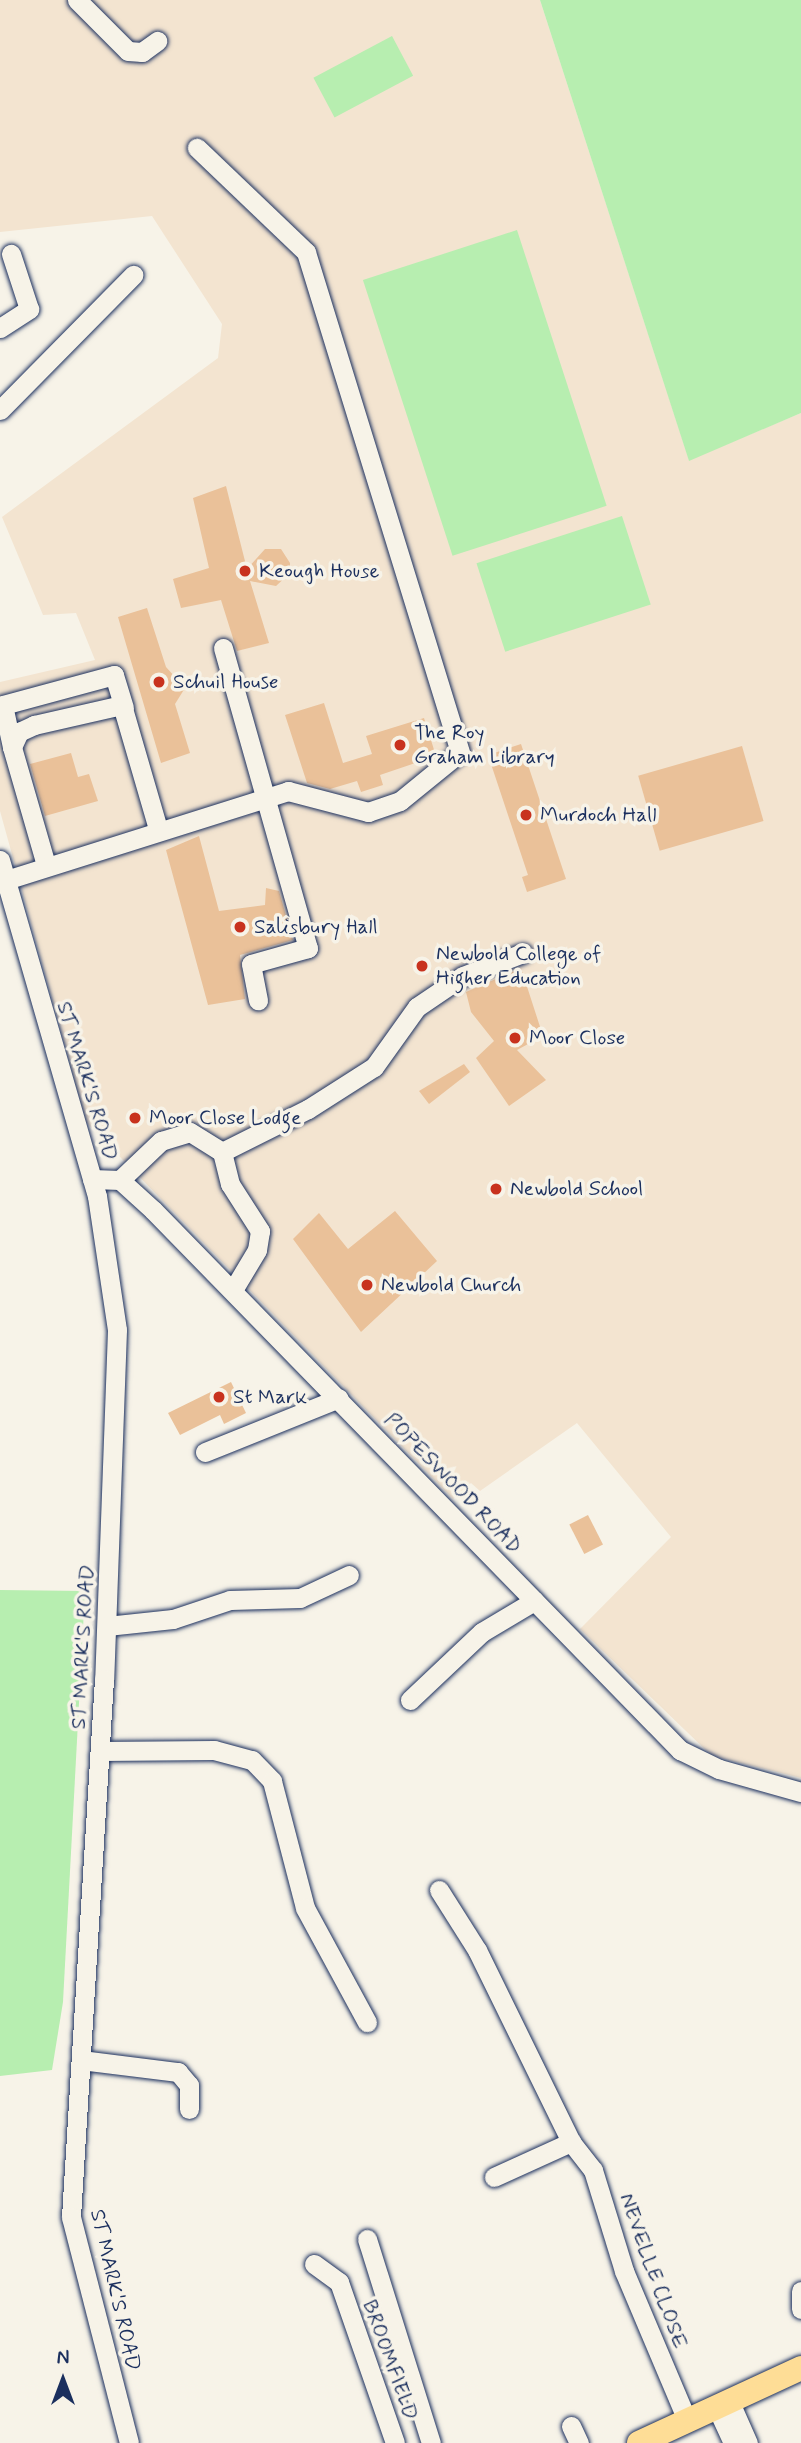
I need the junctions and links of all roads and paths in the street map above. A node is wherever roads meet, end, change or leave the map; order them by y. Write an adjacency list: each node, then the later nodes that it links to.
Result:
1 (78, 0): 2 (street)
2 (157, 41)
3 (197, 148): 11 (street)
4 (10, 254): 6 (street)
5 (132, 275): 7 (street)
6 (0, 328)
7 (0, 410)
8 (223, 648): 11 (street)
9 (124, 708): 10 (street); 10 (street); 12 (street)
10 (12, 747): 14 (street)
11 (267, 796): 12 (street); 17 (street)
12 (158, 829): 14 (street)
13 (0, 860): 15 (street, ST MARK'S ROAD)
14 (46, 865): 15 (street)
15 (6, 880): 19 (street, ST MARK'S ROAD)
16 (523, 953): 18 (street)
17 (258, 1000)
18 (222, 1152): 20 (street); 21 (street)
19 (92, 1179): 20 (street); 26 (street, ST MARK'S ROAD)
20 (120, 1180): 21 (street, POPESWOOD ROAD)
21 (233, 1290): 22 (street, POPESWOOD ROAD)
22 (339, 1398): 23 (street); 25 (street, POPESWOOD ROAD)
23 (205, 1452)
24 (349, 1575): 26 (street)
25 (534, 1601): 27 (street); 29 (street, POPESWOOD ROAD)
26 (107, 1626): 28 (street, ST MARK'S ROAD)
27 (410, 1700)
28 (101, 1751): 31 (street); 32 (street, ST MARK'S ROAD)
29 (801, 1792)
30 (439, 1890): 34 (street, NEVELLE CLOSE)
31 (367, 2022)
32 (81, 2060): 33 (street); 43 (street, ST MARK'S ROAD)
33 (188, 2109)
34 (570, 2142): 35 (street); 42 (street, NEVELLE CLOSE)
35 (494, 2177)
36 (368, 2239): 45 (street)
37 (314, 2264): 44 (street, BROOMFIELD)
38 (801, 2291): 39 (street)
39 (801, 2309)
40 (801, 2368): 41 (main road)
41 (722, 2403): 42 (main road); 47 (street); 48 (street)
42 (687, 2420): 46 (main road)
43 (129, 2443)
44 (395, 2443)
45 (431, 2443)
46 (639, 2443)
47 (733, 2443)
48 (748, 2443)

